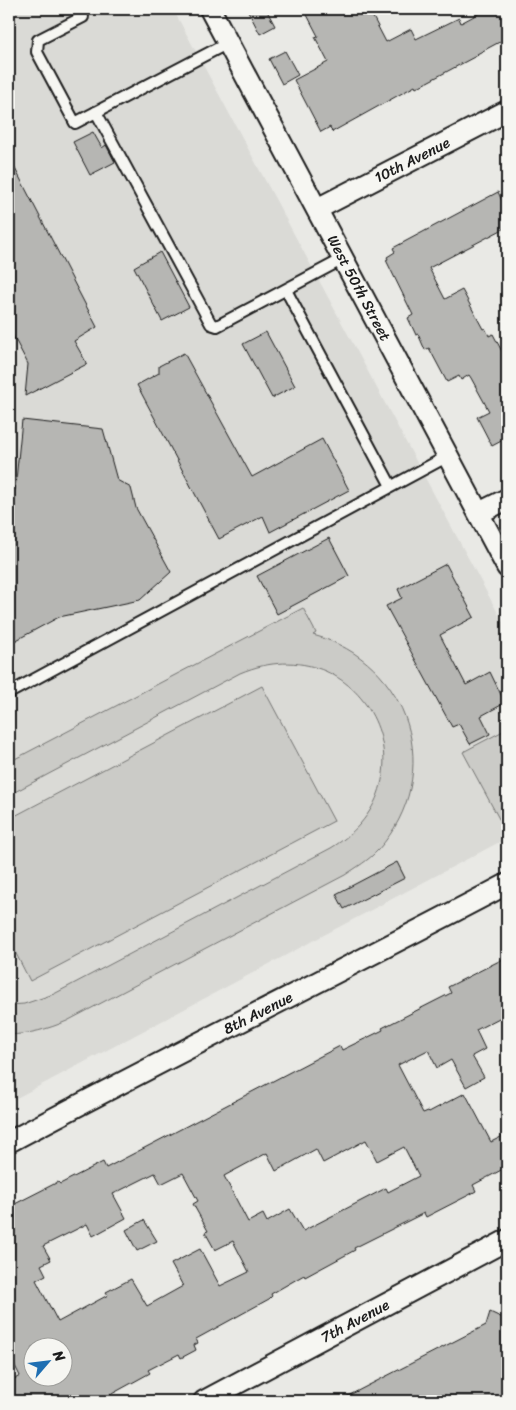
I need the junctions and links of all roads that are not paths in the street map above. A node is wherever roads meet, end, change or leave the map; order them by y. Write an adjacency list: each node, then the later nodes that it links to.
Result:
1 (210, 9): 3 (street, West 50th Street)
2 (83, 17): 5 (lane)
3 (228, 43): 5 (lane); 6 (street, West 50th Street)
4 (507, 110): 6 (street, 10th Avenue)
5 (96, 112): 8 (lane)
6 (317, 209): 7 (street, West 50th Street)
7 (344, 259): 8 (lane); 9 (street, West 50th Street)
8 (286, 290): 10 (lane)
9 (448, 456): 10 (lane); 12 (street, West 50th Street)
10 (391, 486): 14 (lane)
11 (507, 499): 12 (street)
12 (479, 513): 13 (street, West 50th Street)
13 (507, 567)
14 (9, 693)
15 (507, 884): 16 (street, 8th Avenue)
16 (9, 1142)
17 (507, 1240): 18 (street, 7th Avenue)
18 (204, 1401)

